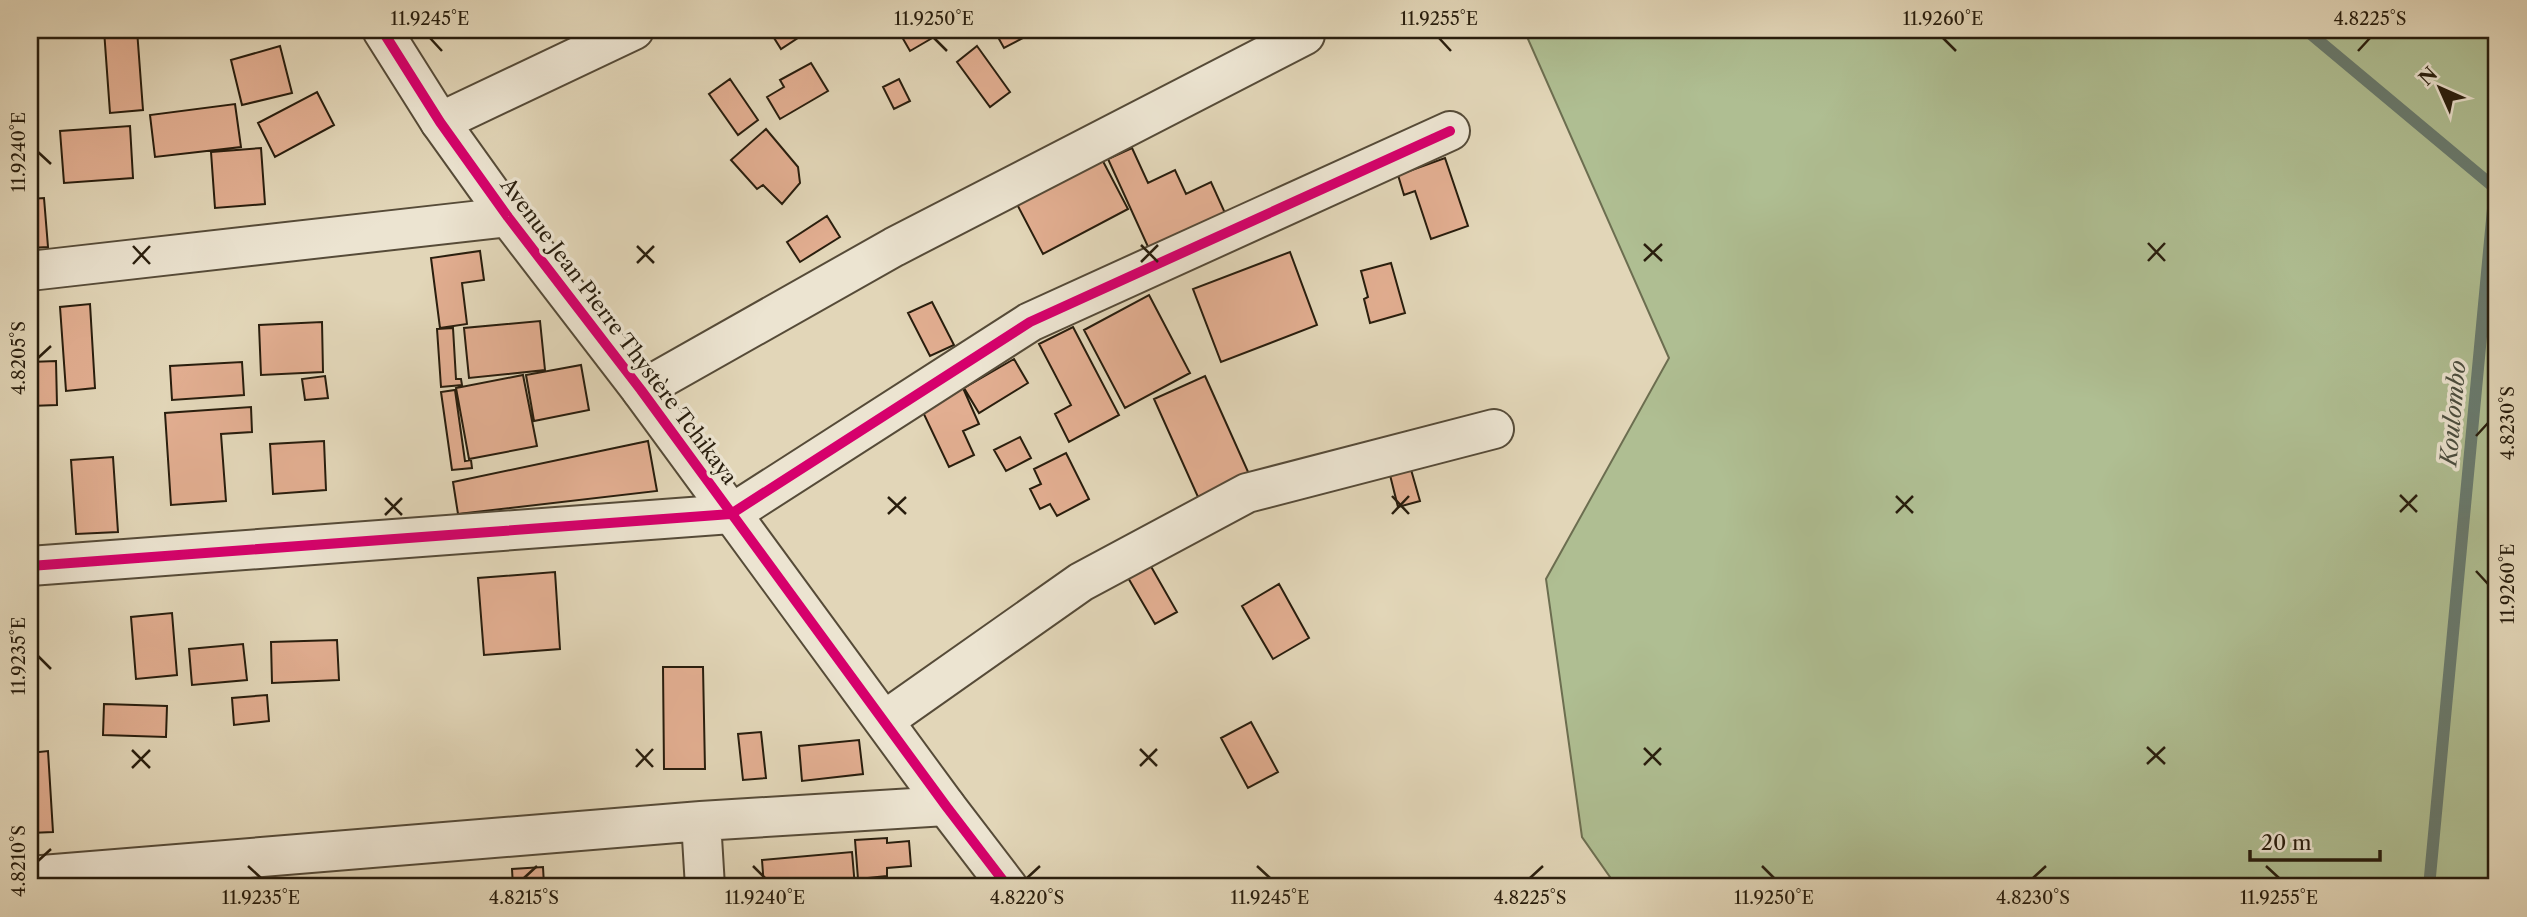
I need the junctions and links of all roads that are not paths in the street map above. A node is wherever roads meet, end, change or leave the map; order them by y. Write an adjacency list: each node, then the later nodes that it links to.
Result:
1 (382, 30): 4 (street, Avenue Jean Pierre Thystère Tchikaya)
2 (634, 30): 4 (street)
3 (1305, 35): 8 (street)
4 (440, 122): 6 (street, Avenue Jean Pierre Thystère Tchikaya)
5 (1450, 131): 10 (street)
6 (508, 217): 7 (street); 8 (street, Avenue Jean Pierre Thystère Tchikaya)
7 (30, 271)
8 (641, 390): 10 (street, Avenue Jean Pierre Thystère Tchikaya)
9 (1494, 429): 12 (street)
10 (731, 514): 11 (street); 12 (street, Avenue Jean Pierre Thystère Tchikaya)
11 (30, 566)
12 (885, 720): 13 (street, Avenue Jean Pierre Thystère Tchikaya)
13 (946, 806): 14 (street); 17 (street, Avenue Jean Pierre Thystère Tchikaya)
14 (701, 821): 15 (street); 16 (street)
15 (30, 876)
16 (705, 887)
17 (1008, 887)

